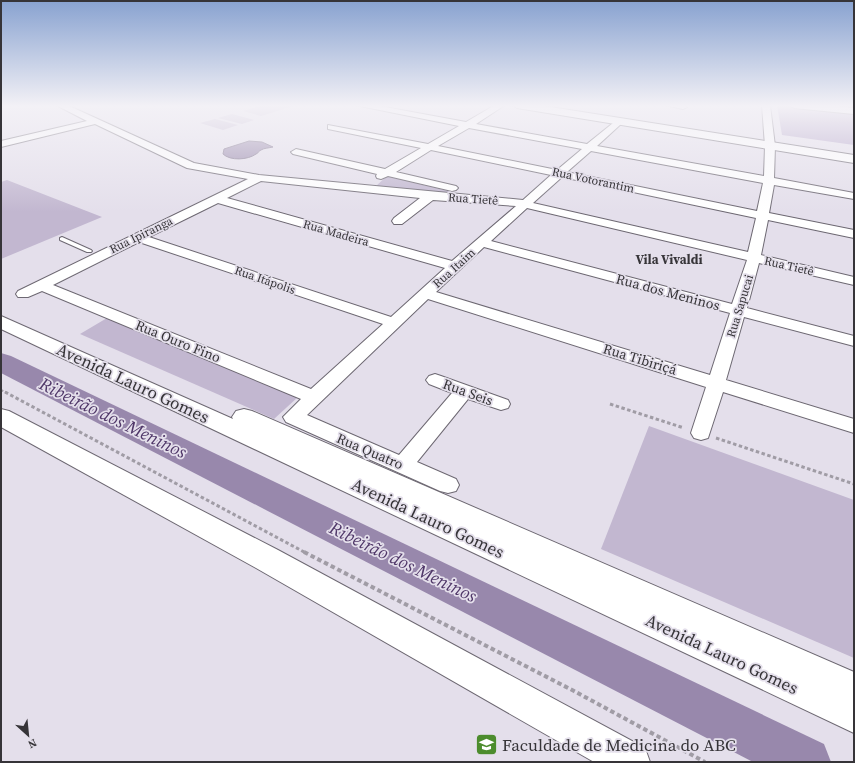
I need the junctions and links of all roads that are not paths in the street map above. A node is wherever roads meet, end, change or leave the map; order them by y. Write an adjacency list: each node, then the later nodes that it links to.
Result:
1 (15, 141): 9 (street)
2 (135, 141): 15 (street, Rua Tietê)
3 (398, 141): 11 (street, Rua Votorantim)
4 (441, 141): 11 (street)
5 (554, 141): 12 (street)
6 (596, 141): 12 (street, Rua Itaim)
7 (736, 141): 10 (main road)
8 (769, 141): 10 (street, Rua Sapucai)
9 (1, 144)
10 (770, 146): 14 (main road); 19 (street, Rua Sapucai)
11 (430, 147): 16 (street); 17 (street, Rua Votorantim)
12 (589, 147): 17 (street, Rua Itaim); 19 (street)
13 (296, 152): 16 (street)
14 (854, 159)
15 (191, 166): 18 (street, Rua Tietê); 21 (street)
16 (386, 173): 20 (street); 22 (street)
17 (560, 173): 26 (street, Rua Itaim); 27 (street, Rua Votorantim)
18 (259, 178): 20 (street, Rua Tietê); 21 (street, Rua Ipiranga)
19 (769, 181): 24 (street); 27 (street, Rua Sapucai)
20 (362, 188): 23 (street, Rua Tietê)
21 (234, 190): 25 (street, Rua Ipiranga)
22 (456, 194): 23 (street, Rua Tietê); 26 (street, Rua Tietê)
23 (430, 196): 28 (street)
24 (854, 196)
25 (217, 199): 30 (street, Rua Ipiranga); 35 (street, Rua Madeira)
26 (519, 203): 32 (street, Rua Itaim); 34 (street, Rua Tietê)
27 (762, 215): 29 (street, Rua Votorantim); 34 (street, Rua Sapucai)
28 (398, 220)
29 (854, 234)
30 (136, 237): 37 (street, Rua Ipiranga); 43 (street, Rua Itápolis)
31 (62, 239): 33 (lane)
32 (482, 243): 35 (street, Rua Itaim); 41 (street, Rua dos Meninos)
33 (89, 251)
34 (754, 258): 36 (street, Rua Tietê); 41 (street, Rua Sapucai)
35 (455, 266): 39 (street, Rua Itaim)
36 (854, 281)
37 (41, 285): 38 (street, Rua Ipiranga); 48 (street, Rua Ouro Fino)
38 (23, 294)
39 (426, 294): 43 (street, Rua Itaim); 46 (street, Rua Tibiriçá)
40 (1, 308): 56 (main road, Avenida Lauro Gomes)
41 (738, 311): 44 (street, Rua dos Meninos); 46 (street, Rua Sapucai)
42 (1, 322): 57 (main road, Avenida Lauro Gomes)
43 (394, 323): 48 (street, Rua Itaim)
44 (854, 341)
45 (435, 380): 47 (street, Rua Seis)
46 (718, 382): 52 (street, Rua Tibiriçá); 53 (street, Rua Sapucai)
47 (464, 391): 49 (street, Rua Seis); 54 (street)
48 (315, 398): 51 (street, Rua Itaim)
49 (501, 404)
50 (1, 417): 58 (main road)
51 (293, 418): 54 (street, Rua Quatro)
52 (854, 426)
53 (701, 433)
54 (403, 466): 55 (street, Rua Quatro)
55 (448, 485)
56 (854, 690)
57 (854, 715)
58 (631, 762)

